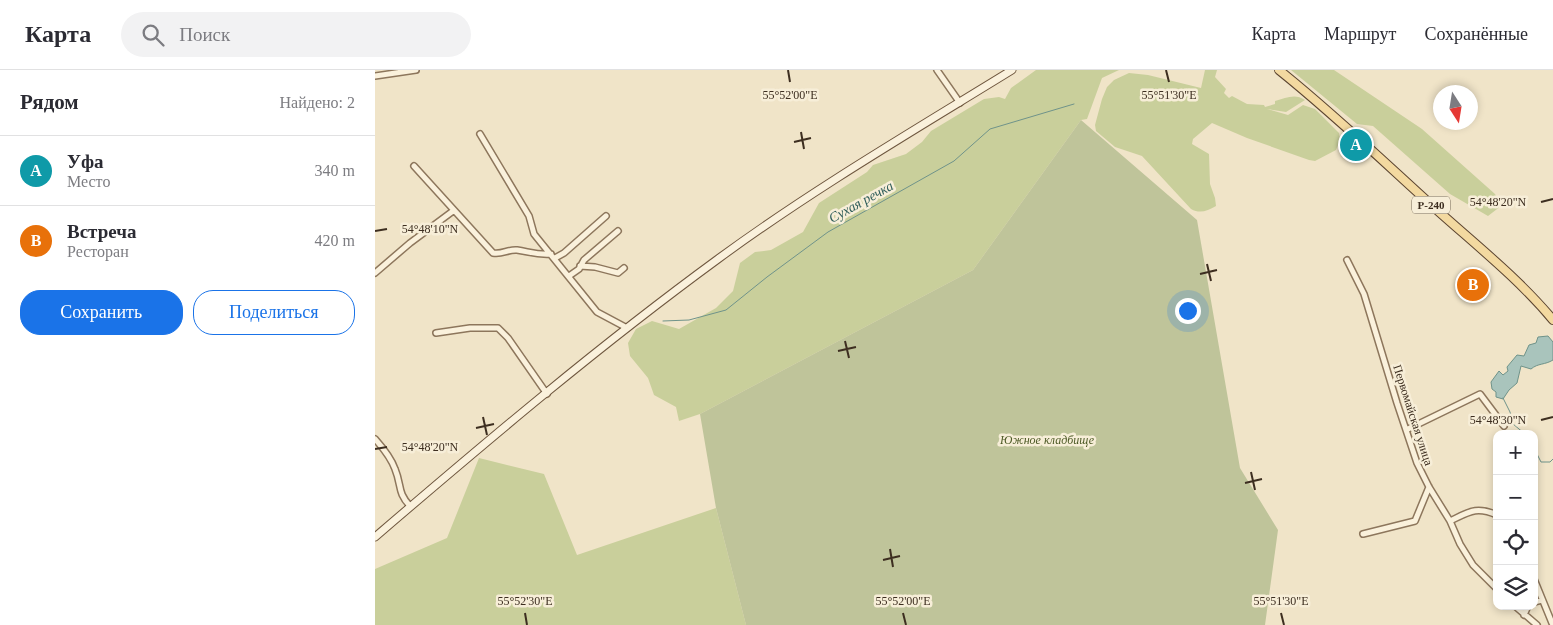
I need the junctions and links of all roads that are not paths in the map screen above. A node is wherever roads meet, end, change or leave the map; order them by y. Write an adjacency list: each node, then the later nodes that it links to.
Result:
1 (416, 70): 5 (street)
2 (937, 70): 6 (street)
3 (1012, 70): 6 (main road)
4 (1279, 70): 19 (main road, Р-240)
5 (375, 76)
6 (960, 102): 20 (main road)
7 (480, 134): 12 (street)
8 (414, 166): 9 (street)
9 (453, 211): 12 (street); 17 (street)
10 (606, 216): 13 (street)
11 (618, 231): 15 (street)
12 (551, 254): 13 (street)
13 (555, 258): 18 (street)
14 (1347, 260): 24 (street, Первомайская улица)
15 (581, 266): 16 (street); 18 (street)
16 (624, 268)
17 (375, 273)
18 (569, 276): 20 (street)
19 (1551, 314)
20 (627, 328): 22 (main road)
21 (436, 334): 22 (street)
22 (547, 394): 27 (main road)
23 (1504, 426): 24 (street)
24 (1406, 430): 26 (street, Первомайская улица)
25 (375, 439): 27 (street)
26 (1429, 488): 29 (street, Первомайская улица); 30 (street)
27 (410, 506): 31 (main road)
28 (1493, 513): 29 (street)
29 (1450, 521): 32 (street, Первомайская улица)
30 (1363, 534)
31 (375, 537)
32 (1493, 585)
33 (1538, 588): 34 (street)
34 (1543, 600): 35 (street); 39 (street)
35 (1538, 601)
36 (1520, 610): 38 (street)
37 (1526, 610): 38 (street)
38 (1524, 614): 40 (street)
39 (1551, 624)
40 (1537, 625)

